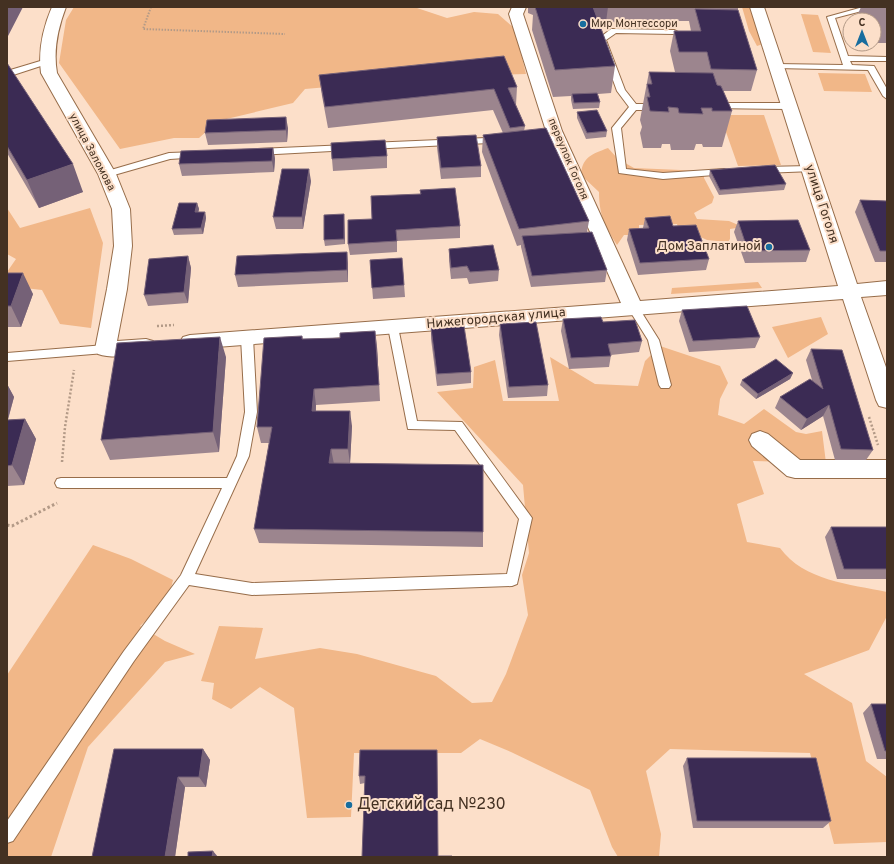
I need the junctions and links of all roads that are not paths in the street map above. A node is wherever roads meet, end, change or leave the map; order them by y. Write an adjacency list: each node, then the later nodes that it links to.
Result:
1 (59, 7): 8 (street, улица Заломова)
2 (519, 7): 26 (street, переулок Гоголя)
3 (757, 7): 9 (street, улица Гоголя)
4 (873, 7): 6 (lane)
5 (674, 32): 15 (lane)
6 (845, 58): 7 (lane); 10 (lane)
7 (887, 59)
8 (47, 61): 11 (lane); 23 (street, улица Заломова)
9 (776, 66): 10 (lane); 14 (street, улица Гоголя)
10 (848, 67): 12 (lane)
11 (7, 74)
12 (887, 96)
13 (704, 106): 14 (lane)
14 (789, 106): 20 (street, улица Гоголя)
15 (634, 107): 16 (lane); 22 (lane)
16 (665, 107)
17 (486, 141): 18 (lane)
18 (245, 152)
19 (207, 154): 23 (lane)
20 (810, 169): 21 (lane); 25 (street, улица Гоголя)
21 (756, 170)
22 (733, 172)
23 (107, 174): 29 (street, улица Заломова)
24 (887, 288): 25 (street, Нижегородская улица)
25 (850, 292): 26 (street, Нижегородская улица); 32 (street, улица Гоголя)
26 (632, 308): 27 (street, Нижегородская улица); 31 (lane)
27 (392, 327): 28 (street, Нижегородская улица); 37 (lane)
28 (248, 338): 29 (street, Нижегородская улица); 36 (lane)
29 (105, 349): 30 (lane)
30 (7, 357)
31 (665, 385)
32 (887, 400)
33 (760, 440): 34 (street)
34 (887, 470)
35 (61, 483): 36 (lane)
36 (230, 483): 37 (lane)
37 (186, 579): 38 (lane)
38 (7, 834)

